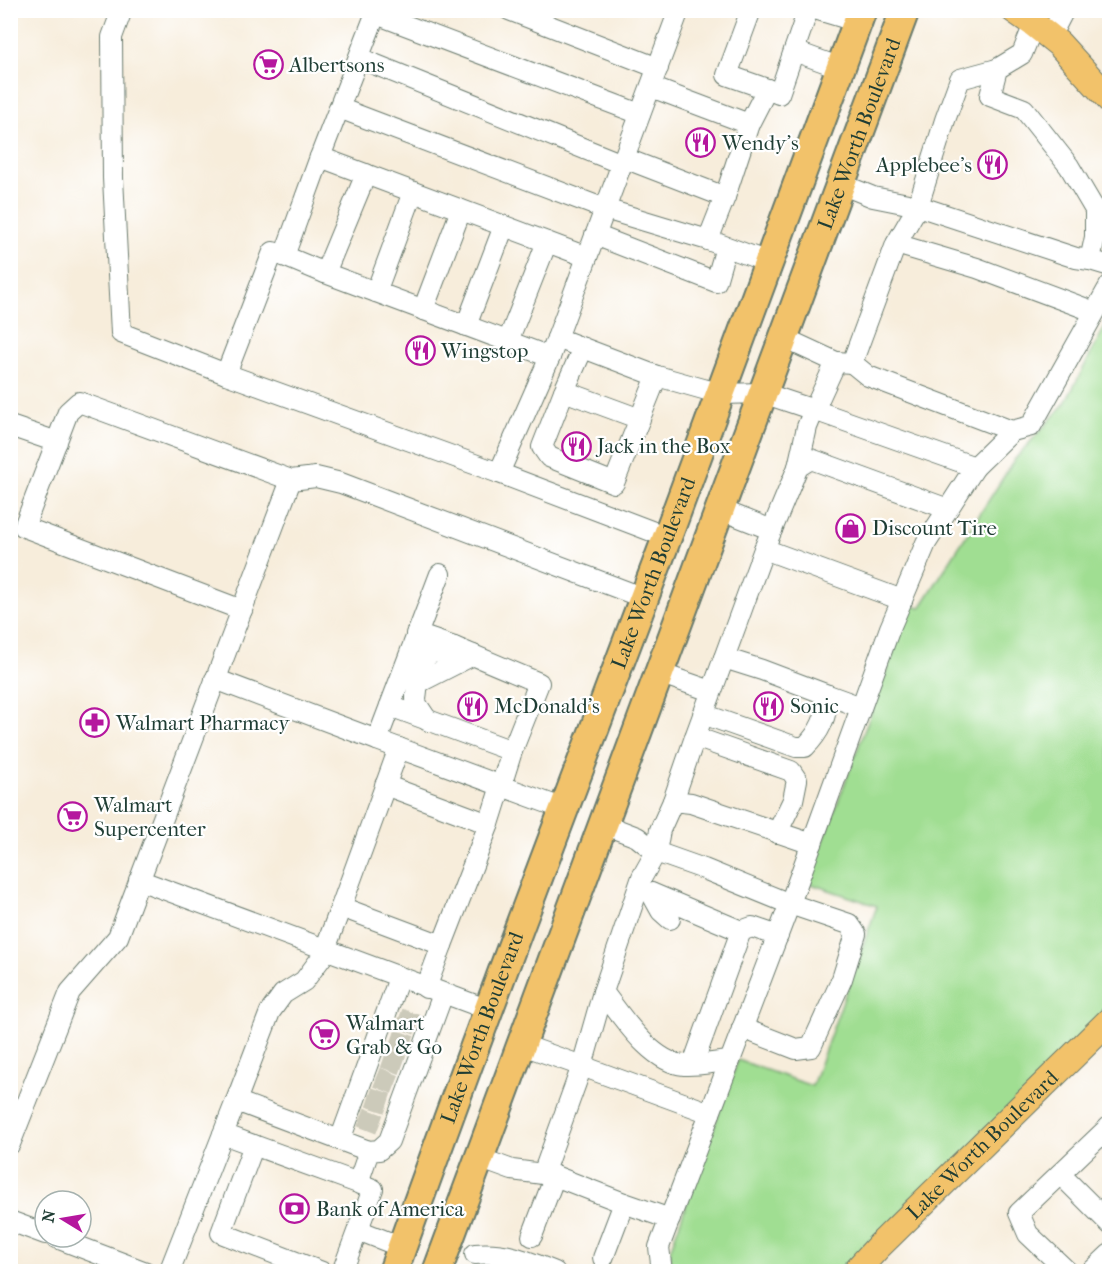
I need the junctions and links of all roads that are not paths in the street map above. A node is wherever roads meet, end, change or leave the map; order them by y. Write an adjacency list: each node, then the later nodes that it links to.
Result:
1 (122, 10): 54 (street)
2 (509, 10): 14 (street)
3 (751, 10): 18 (street)
4 (808, 10): 12 (street)
5 (818, 10): 10 (street)
6 (905, 10): 26 (highway, Lake Worth Boulevard)
7 (1064, 10): 11 (street)
8 (377, 12): 13 (street); 21 (street)
9 (673, 12): 14 (street)
10 (860, 16): 15 (highway, Lake Worth Boulevard)
11 (1033, 24): 16 (street); 19 (main road)
12 (794, 51): 15 (street); 18 (street)
13 (359, 58): 20 (street); 24 (street)
14 (658, 68): 17 (street)
15 (841, 68): 40 (highway, Lake Worth Boulevard)
16 (997, 69): 29 (street); 39 (street)
17 (651, 87): 21 (street); 22 (street)
18 (767, 89): 22 (street)
19 (1110, 100)
20 (339, 108): 23 (street); 30 (street)
21 (640, 114): 24 (street)
22 (749, 124): 28 (street)
23 (320, 157): 25 (street); 37 (street)
24 (623, 161): 28 (street); 30 (street)
25 (366, 174): 27 (street); 42 (street)
26 (841, 184): 29 (street); 49 (highway, Lake Worth Boulevard)
27 (413, 192): 31 (street); 44 (street)
28 (724, 197): 35 (street)
29 (918, 206): 36 (street); 39 (street)
30 (605, 208): 33 (street); 35 (street)
31 (461, 210): 32 (street); 45 (street)
32 (504, 226): 34 (street); 47 (street)
33 (595, 235): 35 (street); 38 (street)
34 (547, 242): 38 (street); 50 (street)
35 (717, 244): 40 (street)
36 (896, 244): 46 (street); 53 (street)
37 (284, 256): 42 (street); 54 (street)
38 (587, 257): 48 (street)
39 (1090, 260): 41 (street)
40 (768, 262): 58 (highway, Lake Worth Boulevard)
41 (1110, 266)
42 (325, 273): 44 (street)
43 (1110, 285): 46 (street)
44 (376, 292): 45 (street)
45 (423, 310): 47 (street)
46 (1095, 312): 62 (street)
47 (466, 326): 50 (street)
48 (557, 338): 51 (street); 52 (street)
49 (784, 338): 53 (street); 57 (highway, Lake Worth Boulevard)
50 (508, 341): 52 (street)
51 (583, 348): 55 (street); 56 (street)
52 (550, 357): 66 (street)
53 (844, 362): 59 (street); 62 (street)
54 (225, 374): 66 (street)
55 (657, 376): 58 (street); 60 (street)
56 (564, 391): 60 (street); 68 (street)
57 (763, 393): 58 (street); 59 (street); 69 (highway, Lake Worth Boulevard)
58 (721, 394): 73 (highway, Lake Worth Boulevard)
59 (814, 410): 64 (street); 65 (street)
60 (640, 419): 68 (street)
61 (10, 426): 63 (street)
62 (1012, 431): 65 (street)
63 (57, 442): 67 (street); 78 (street)
64 (798, 467): 70 (street); 72 (street)
65 (975, 467): 70 (street)
66 (499, 473): 71 (street)
67 (291, 480): 76 (street); 78 (street)
68 (614, 483): 71 (street)
69 (719, 509): 72 (street); 83 (highway, Lake Worth Boulevard)
70 (948, 509): 77 (street)
71 (607, 514): 73 (street)
72 (772, 530): 74 (street)
73 (667, 537): 76 (highway, Lake Worth Boulevard)
74 (764, 549): 77 (street); 82 (street)
75 (440, 574): 79 (street)
76 (644, 598): 96 (highway, Lake Worth Boulevard)
77 (902, 600): 89 (street)
78 (242, 610): 84 (street)
79 (416, 634): 80 (street); 88 (street)
80 (454, 647): 81 (street); 87 (street)
81 (473, 655): 87 (street); 95 (street)
82 (724, 658): 85 (street); 86 (street)
83 (660, 673): 85 (street); 102 (highway, Lake Worth Boulevard)
84 (215, 679): 93 (street); 107 (street)
85 (711, 691): 90 (street)
86 (828, 695): 89 (street); 90 (street)
87 (416, 703): 91 (street)
88 (390, 706): 91 (street); 93 (street)
89 (861, 707): 104 (street)
90 (703, 714): 92 (street)
91 (428, 721): 95 (street)
92 (695, 737): 99 (street); 103 (street)
93 (377, 740): 94 (street)
94 (399, 748): 97 (street); 98 (street)
95 (512, 751): 98 (street)
96 (584, 758): 100 (highway, Lake Worth Boulevard); 102 (highway)
97 (385, 785): 101 (street); 110 (street)
98 (500, 785): 100 (street); 101 (street)
99 (673, 801): 103 (street); 105 (street)
100 (564, 809): 106 (highway); 119 (highway, Lake Worth Boulevard)
101 (489, 824): 114 (street)
102 (603, 824): 105 (street); 106 (highway, Lake Worth Boulevard)
103 (777, 833): 104 (street)
104 (812, 844): 109 (street)
105 (656, 852): 108 (street); 109 (street)
106 (589, 862): 122 (highway, Lake Worth Boulevard)
107 (139, 880): 115 (street); 131 (street)
108 (647, 885): 111 (street); 112 (street); 118 (street)
109 (790, 904): 113 (street); 121 (street)
110 (341, 907): 114 (street); 115 (street)
111 (670, 919)
112 (741, 931): 113 (street); 124 (street)
113 (778, 936): 121 (street)
114 (442, 945): 117 (street)
115 (324, 949): 116 (street); 126 (street)
116 (399, 978): 117 (street); 130 (street)
117 (434, 991): 119 (street); 133 (street)
118 (603, 992): 124 (street); 125 (street)
119 (489, 1010): 150 (highway, Lake Worth Boulevard)
120 (1110, 1020): 152 (main road, Lake Worth Boulevard)
121 (742, 1028): 123 (street)
122 (520, 1044): 125 (street); 134 (highway, Lake Worth Boulevard)
123 (730, 1061): 124 (street); 127 (street)
124 (693, 1064)
125 (582, 1066): 127 (street); 136 (street)
126 (236, 1101): 129 (street); 130 (street)
127 (710, 1113): 139 (street)
128 (1110, 1126): 135 (street)
129 (223, 1134): 132 (street); 154 (street)
130 (340, 1140): 133 (street)
131 (11, 1143)
132 (254, 1145): 137 (street); 155 (street)
133 (369, 1151): 137 (street)
134 (479, 1158): 136 (street); 145 (highway, Lake Worth Boulevard)
135 (1059, 1174): 141 (street); 161 (street)
136 (549, 1175): 138 (street); 144 (street)
137 (358, 1183): 143 (street)
138 (624, 1203): 139 (street); 149 (street)
139 (670, 1219): 160 (street)
140 (10, 1221): 142 (street)
141 (1110, 1224)
142 (33, 1230)
143 (358, 1230): 150 (street); 156 (street)
144 (532, 1236)
145 (447, 1243): 147 (street); 157 (highway, Lake Worth Boulevard)
146 (86, 1249): 153 (street)
147 (475, 1254): 151 (street); 159 (street)
148 (1110, 1254): 162 (street)
149 (603, 1258)
150 (397, 1259)
151 (500, 1268): 158 (street)
152 (864, 1268)
153 (146, 1272)
154 (169, 1272)
155 (322, 1272)
156 (342, 1272)
157 (437, 1272)
158 (522, 1272)
159 (555, 1272)
160 (662, 1272)
161 (1068, 1272)
162 (1091, 1272)

